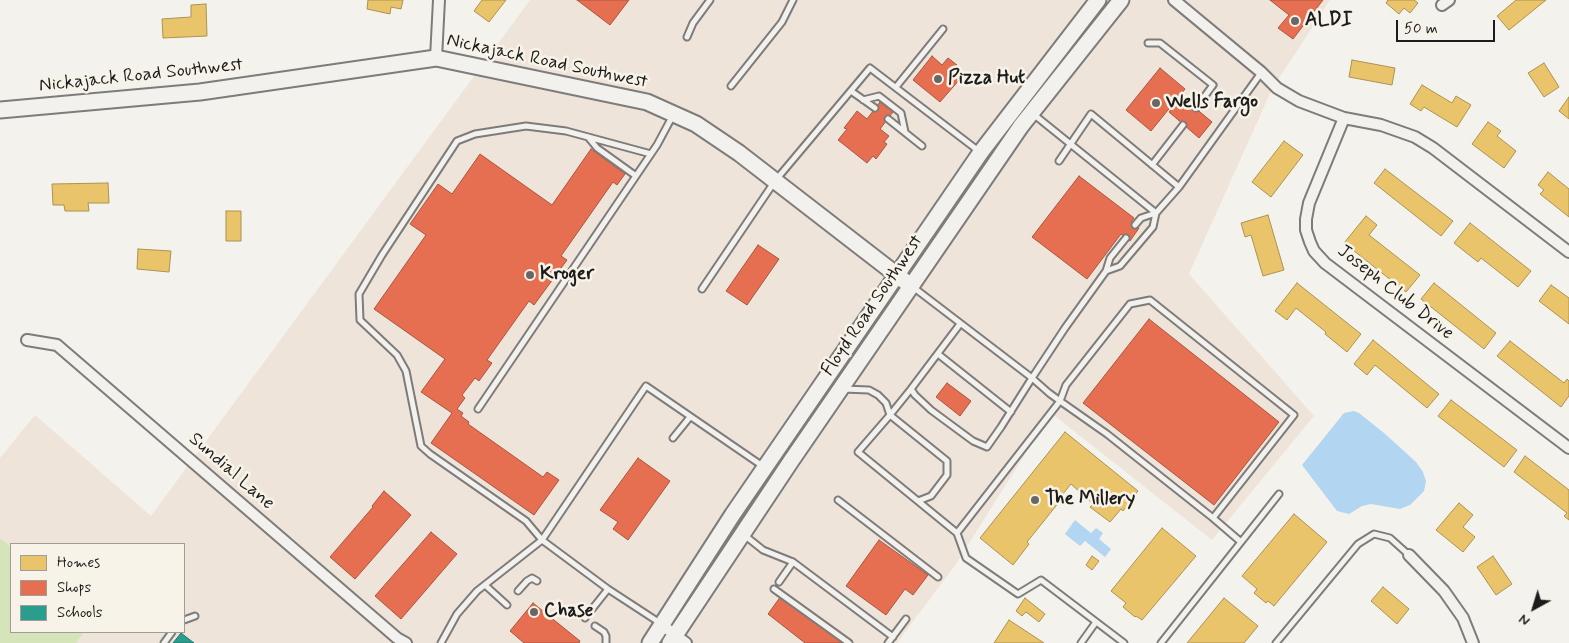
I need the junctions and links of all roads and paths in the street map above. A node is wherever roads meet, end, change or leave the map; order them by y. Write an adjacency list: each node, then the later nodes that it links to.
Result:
1 (439, 0): 10 (street)
2 (710, 0): 8 (lane)
3 (792, 0): 12 (lane)
4 (1098, 0): 28 (main road, Floyd Road Southwest)
5 (1121, 0): 19 (main road, Floyd Road Southwest)
6 (1174, 0): 11 (street)
7 (943, 29): 13 (lane)
8 (687, 36)
9 (1148, 43): 17 (lane)
10 (436, 58): 18 (main road, Nickajack Road Southwest); 20 (main road, Nickajack Road Southwest)
11 (1261, 72): 21 (street); 34 (lane)
12 (731, 86)
13 (896, 87): 14 (lane); 28 (lane)
14 (851, 91): 15 (lane); 33 (lane)
15 (863, 100): 16 (lane); 24 (lane)
16 (875, 108)
17 (1196, 108)
18 (0, 110)
19 (1032, 113): 26 (lane); 41 (main road, Floyd Road Southwest)
20 (674, 114): 29 (lane); 33 (main road, Nickajack Road Southwest)
21 (1344, 118): 38 (street); 55 (street, Joseph Club Drive)
22 (888, 119): 24 (lane)
23 (1183, 125): 31 (lane)
24 (905, 132): 27 (lane)
25 (588, 136): 29 (lane); 32 (lane); 63 (lane)
26 (1070, 143): 30 (lane); 31 (lane); 35 (lane)
27 (922, 146)
28 (981, 152): 40 (main road, Floyd Road Southwest)
29 (651, 154): 32 (lane)
30 (1059, 161)
31 (1152, 165): 34 (lane)
32 (636, 176): 50 (lane)
33 (775, 182): 40 (main road, Nickajack Road Southwest); 42 (lane)
34 (1179, 187): 35 (lane)
35 (1156, 213): 36 (lane); 39 (lane)
36 (1135, 225)
37 (1126, 238): 39 (lane)
38 (1569, 252)
39 (1106, 271): 46 (lane)
40 (897, 275): 41 (main road, Nickajack Road Southwest); 56 (main road, Floyd Road Southwest)
41 (911, 286): 43 (lane); 48 (main road, Floyd Road Southwest)
42 (702, 289)
43 (960, 324): 45 (lane); 46 (lane)
44 (27, 340): 84 (street, Sundial Lane)
45 (938, 354): 47 (lane); 51 (lane)
46 (1032, 378): 49 (lane); 51 (lane)
47 (911, 388): 51 (lane); 52 (lane)
48 (840, 389): 52 (lane); 62 (main road, Floyd Road Southwest)
49 (1060, 402): 60 (lane); 60 (lane); 61 (lane)
50 (478, 409)
51 (1011, 412)
52 (890, 415): 59 (lane); 59 (lane)
53 (690, 417): 54 (lane); 56 (lane); 63 (lane)
54 (673, 438)
55 (1569, 448)
56 (765, 467): 80 (main road, Floyd Road Southwest)
57 (1279, 494): 64 (lane)
58 (838, 500): 67 (lane)
59 (918, 501): 61 (lane)
60 (1213, 518): 64 (lane)
61 (957, 533): 79 (lane)
62 (743, 534): 66 (lane); 83 (main road, Floyd Road Southwest)
63 (542, 540): 70 (lane); 71 (lane)
64 (1241, 542): 92 (lane)
65 (1409, 555): 93 (lane); 94 (street)
66 (793, 562): 69 (lane); 82 (lane)
67 (938, 577)
68 (538, 581): 73 (lane)
69 (779, 582)
70 (485, 585): 74 (lane); 85 (lane)
71 (608, 589): 76 (lane); 80 (lane)
72 (774, 589): 88 (lane)
73 (518, 591)
74 (507, 605)
75 (196, 616): 78 (lane)
76 (585, 618)
77 (906, 619): 82 (lane)
78 (185, 620)
79 (1096, 622): 90 (lane); 91 (lane)
80 (662, 625): 83 (street); 87 (main road, Floyd Road Southwest)
81 (595, 626): 86 (lane)
82 (893, 636): 89 (lane)
83 (677, 640)
84 (406, 643)
85 (441, 643)
86 (606, 643)
87 (650, 643)
88 (848, 643)
89 (888, 643)
90 (1081, 643)
91 (1124, 643)
92 (1161, 643)
93 (1276, 643)
94 (1473, 643)

